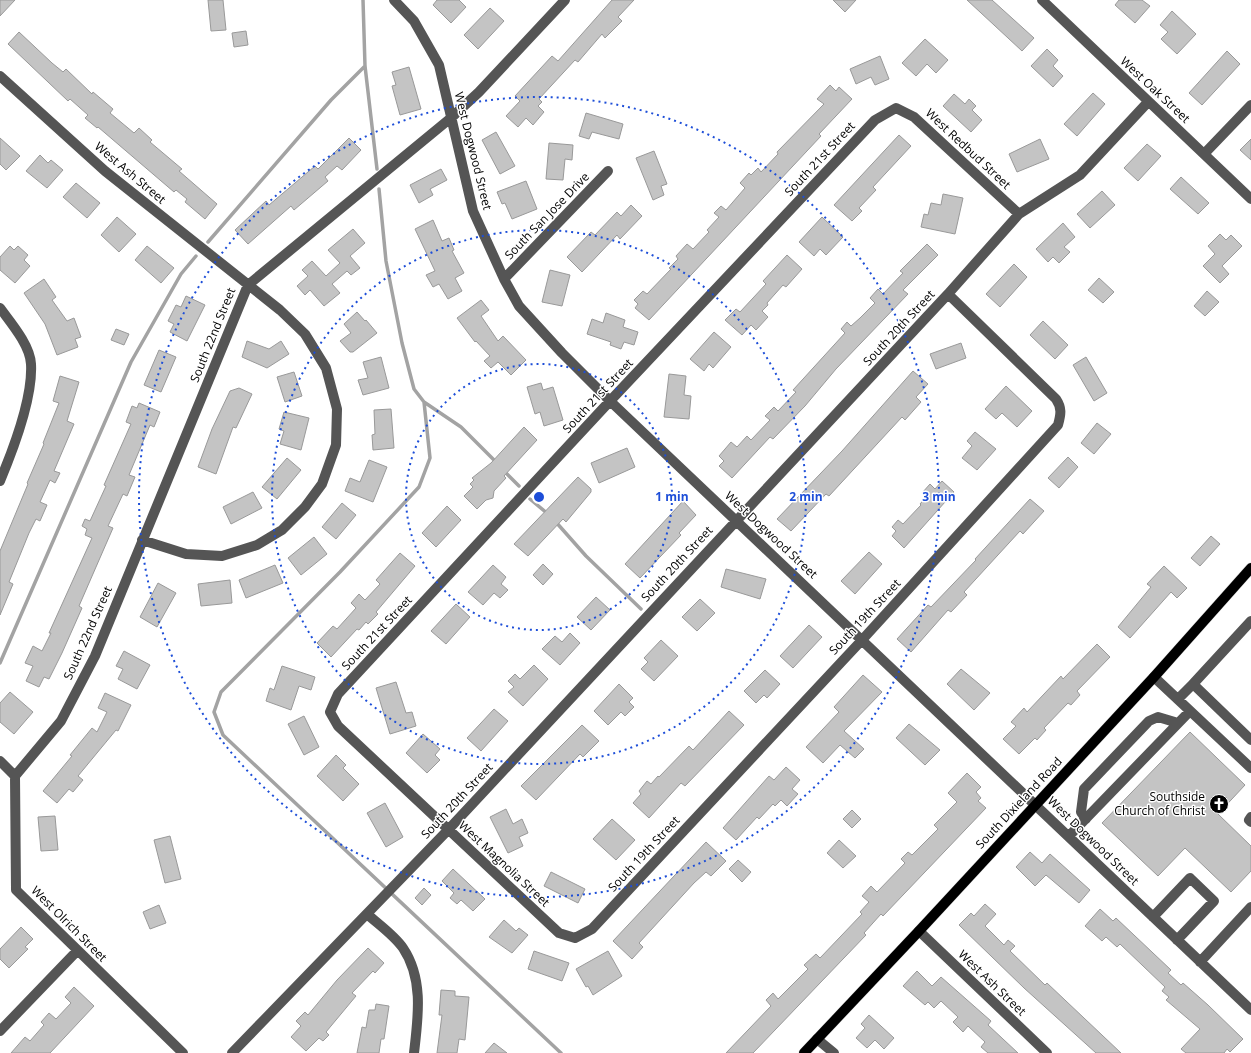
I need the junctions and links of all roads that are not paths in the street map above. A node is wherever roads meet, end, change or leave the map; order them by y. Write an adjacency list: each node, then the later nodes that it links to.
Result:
1 (394, 0): 8 (street, West Dogwood Street)
2 (565, 0): 8 (street, South 22nd Street)
3 (1042, 0): 5 (street, West Oak Street)
4 (0, 76): 14 (street, West Ash Street)
5 (1148, 102): 9 (street, West Oak Street); 12 (street, South 20th Street)
6 (1251, 106): 9 (street)
7 (896, 108): 12 (street, West Redbud Street); 17 (street, South 21st Street)
8 (452, 117): 13 (street, West Dogwood Street); 14 (street, South 22nd Street)
9 (1204, 154): 11 (street, West Oak Street)
10 (608, 171): 13 (street, South San Jose Drive)
11 (1251, 199)
12 (1019, 214): 15 (street, South 20th Street)
13 (504, 279): 17 (street, West Dogwood Street)
14 (248, 285): 20 (street, South 22nd Street); 20 (street, West Ash Street)
15 (948, 294): 19 (street, South 20th Street); 23 (street, South 19th Street)
16 (0, 308): 18 (street)
17 (610, 401): 19 (street, West Dogwood Street); 28 (street, South 21st Street)
18 (0, 481)
19 (736, 520): 23 (street, West Dogwood Street); 38 (street, South 20th Street)
20 (142, 540): 33 (street, South 22nd Street)
21 (1251, 568): 24 (main road, South Dixieland Road)
22 (1251, 621): 25 (street)
23 (862, 640): 34 (street, West Dogwood Street); 44 (street, South 19th Street)
24 (1154, 677): 26 (street); 34 (main road, South Dixieland Road)
25 (1193, 684): 26 (street); 30 (street)
26 (1178, 699): 27 (street)
27 (1190, 711): 29 (street); 32 (street)
28 (330, 712): 38 (street, West Magnolia Street)
29 (1178, 723): 36 (street); 36 (street)
30 (1251, 740)
31 (0, 761): 33 (street)
32 (1251, 768)
33 (15, 776): 46 (street, West Olrich Street)
34 (1036, 804): 39 (street, West Dogwood Street); 43 (main road, South Dixieland Road)
35 (1251, 817): 37 (street)
36 (1086, 819): 39 (street)
37 (1251, 822)
38 (448, 830): 41 (street, South 20th Street); 44 (street, West Magnolia Street)
39 (1069, 836): 42 (street, West Dogwood Street)
40 (1251, 906): 47 (street)
41 (367, 914): 52 (street, South 20th Street); 53 (street)
42 (1153, 916): 45 (street, West Dogwood Street); 45 (street)
43 (920, 931): 50 (main road, South Dixieland Road); 56 (street, West Ash Street)
44 (559, 934)
45 (1178, 940): 47 (street, West Dogwood Street)
46 (77, 951): 49 (street); 51 (street, West Olrich Street)
47 (1200, 962): 48 (street, West Dogwood Street)
48 (1251, 1010)
49 (0, 1031)
50 (817, 1039): 54 (main road, South Dixieland Road); 55 (street)
51 (183, 1053)
52 (232, 1053)
53 (414, 1053)
54 (804, 1053)
55 (834, 1053)
56 (1047, 1053)

